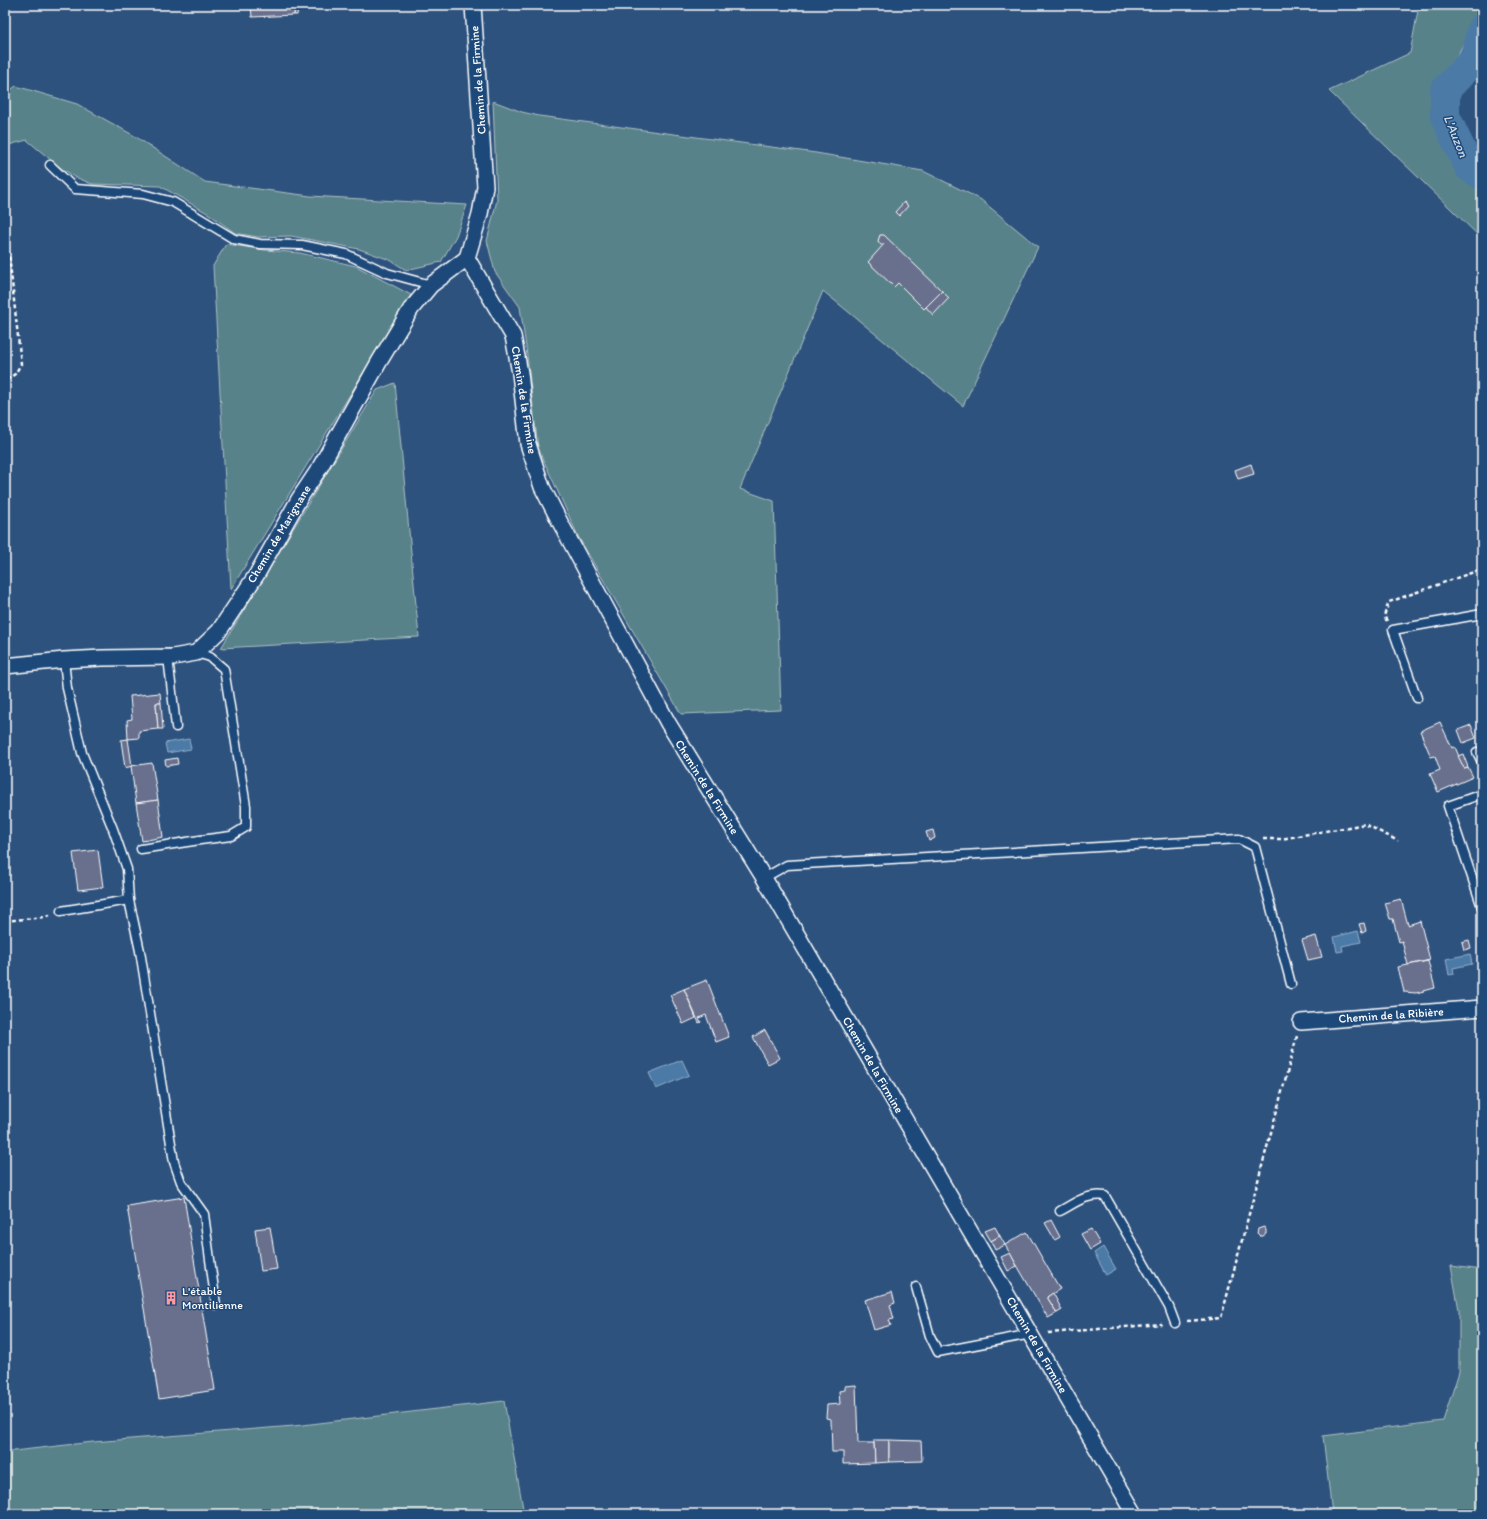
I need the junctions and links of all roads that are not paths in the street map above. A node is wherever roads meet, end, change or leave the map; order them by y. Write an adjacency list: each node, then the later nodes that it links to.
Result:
1 (473, 5): 3 (street, Chemin de la Firmine)
2 (50, 165): 4 (lane)
3 (467, 258): 4 (street, Chemin de Marignane); 16 (street, Chemin de la Firmine)
4 (430, 284): 6 (street, Chemin de Marignane)
5 (1482, 614): 10 (lane)
6 (196, 653): 7 (street); 15 (lane)
7 (168, 657): 8 (street); 11 (lane)
8 (64, 660): 9 (street); 17 (lane)
9 (5, 666)
10 (1417, 698)
11 (176, 727)
12 (1478, 752): 13 (lane)
13 (1482, 762)
14 (1482, 794): 18 (lane)
15 (141, 849)
16 (764, 878): 20 (lane); 27 (street, Chemin de la Firmine)
17 (130, 900): 19 (lane); 25 (lane)
18 (1482, 907)
19 (61, 911)
20 (1291, 984)
21 (1482, 1008): 22 (street, Chemin de la Ribière)
22 (1301, 1022)
23 (1060, 1211): 26 (lane)
24 (916, 1287): 27 (lane)
25 (216, 1304)
26 (1175, 1322)
27 (1031, 1334): 28 (street, Chemin de la Firmine)
28 (1135, 1514)

